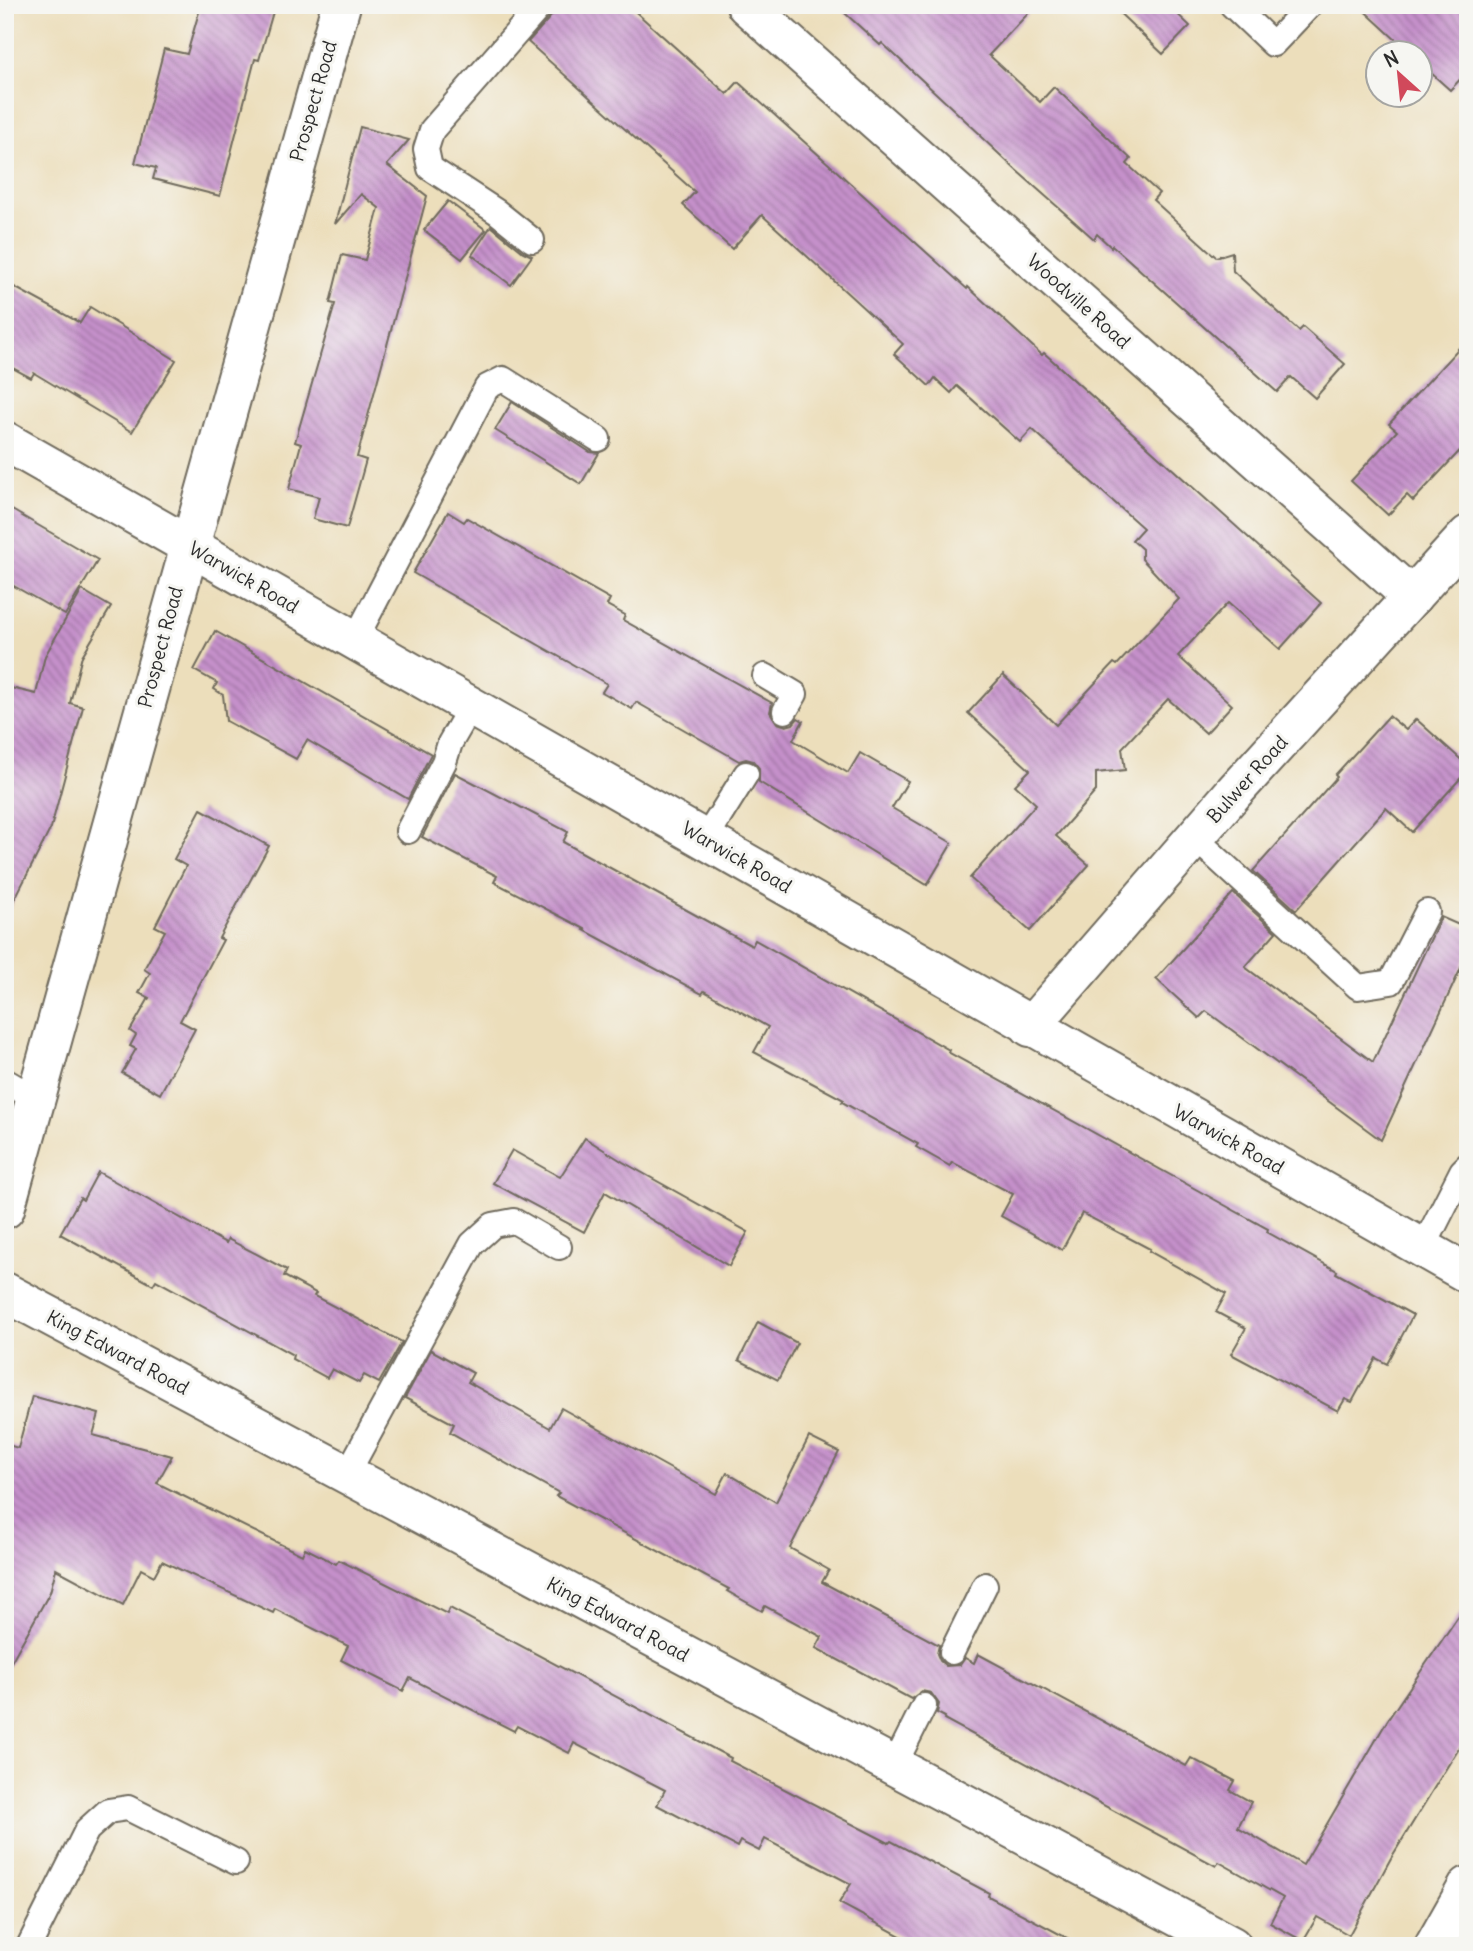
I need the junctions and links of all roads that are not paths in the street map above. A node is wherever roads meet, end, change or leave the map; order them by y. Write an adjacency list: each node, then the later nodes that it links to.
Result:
1 (341, 5): 10 (street, Prospect Road)
2 (541, 5): 6 (lane)
3 (746, 5): 11 (street, Woodville Road)
4 (1232, 5): 5 (lane)
5 (1310, 5)
6 (532, 240)
7 (598, 439): 12 (lane)
8 (5, 441): 10 (street, Warwick Road)
9 (1468, 535): 11 (street, Bulwer Road)
10 (189, 545): 12 (street, Warwick Road); 22 (street, Prospect Road)
11 (1412, 597): 19 (street, Bulwer Road)
12 (355, 640): 14 (street, Warwick Road)
13 (765, 676): 15 (lane)
14 (472, 705): 17 (lane); 18 (street, Warwick Road)
15 (785, 711)
16 (746, 774): 18 (lane)
17 (408, 831)
18 (706, 838): 21 (street, Warwick Road)
19 (1195, 838): 20 (lane); 21 (street, Bulwer Road)
20 (1427, 912)
21 (1031, 1027): 26 (street, Warwick Road)
22 (21, 1090): 24 (street, Prospect Road)
23 (1468, 1165): 26 (lane)
24 (5, 1209)
25 (559, 1247): 29 (lane)
26 (1423, 1248): 27 (street, Warwick Road)
27 (1468, 1274)
28 (5, 1292): 29 (street, King Edward Road)
29 (347, 1474): 33 (street, King Edward Road)
30 (985, 1585): 31 (lane)
31 (952, 1651)
32 (924, 1706): 33 (lane)
33 (894, 1766): 37 (street, King Edward Road)
34 (236, 1862): 36 (lane)
35 (1468, 1886): 38 (street)
36 (29, 1946)
37 (1232, 1946)
38 (1434, 1946)

